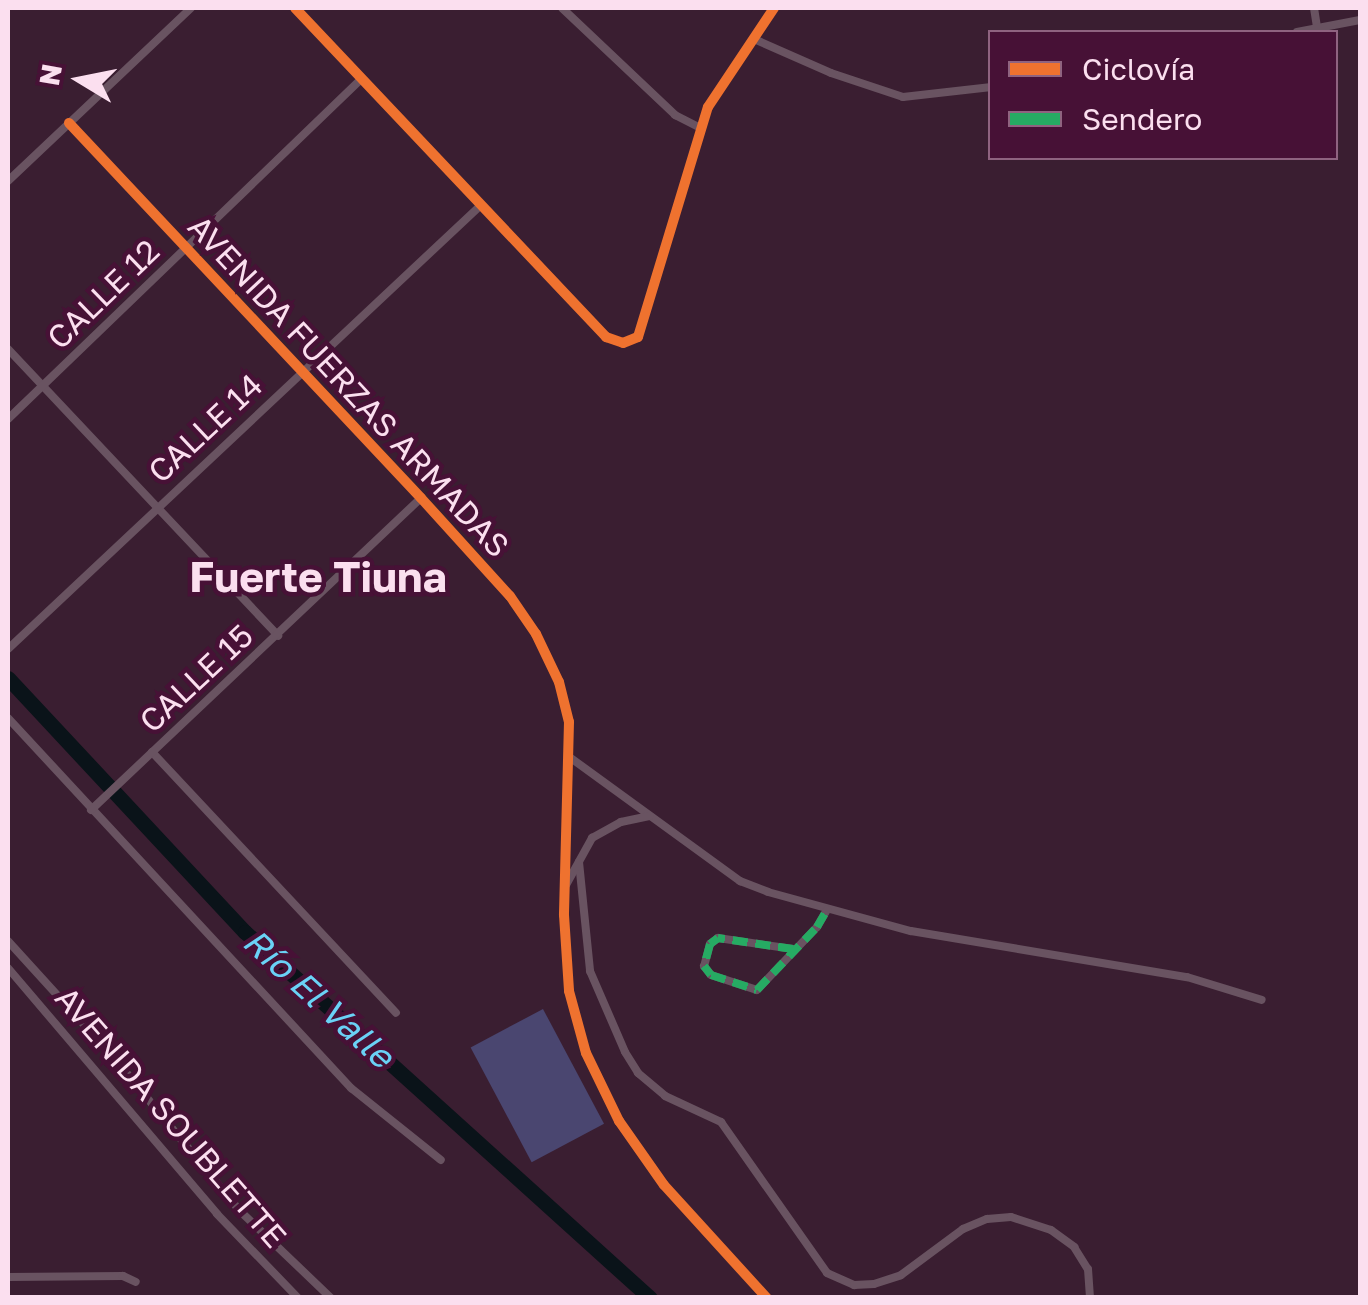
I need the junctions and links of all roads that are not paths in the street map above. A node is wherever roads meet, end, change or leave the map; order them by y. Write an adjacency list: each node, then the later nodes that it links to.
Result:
1 (191, 8): 12 (street)
2 (295, 8): 10 (street)
3 (562, 8): 13 (street)
4 (774, 8): 9 (street)
5 (1314, 8): 7 (street)
6 (1360, 20): 7 (street)
7 (1317, 28): 8 (street)
8 (1307, 30)
9 (754, 39): 11 (street); 13 (street)
10 (362, 79): 15 (street); 16 (street, CALLE 12)
11 (988, 87)
12 (69, 123): 14 (street); 16 (street, AVENIDA FUERZAS ARMADAS)
13 (699, 127): 15 (street)
14 (8, 181)
15 (481, 204): 18 (street, CALLE 14)
16 (186, 248): 18 (street, AVENIDA FUERZAS ARMADAS); 19 (street, CALLE 12)
17 (8, 348): 19 (street)
18 (302, 372): 21 (street, AVENIDA FUERZAS ARMADAS); 22 (street, CALLE 14)
19 (44, 387): 20 (street, CALLE 12); 22 (street)
20 (8, 419)
21 (421, 498): 23 (street, CALLE 15); 27 (street, AVENIDA FUERZAS ARMADAS)
22 (157, 507): 23 (street); 24 (street, CALLE 14)
23 (278, 636): 26 (street, CALLE 15)
24 (8, 648)
25 (8, 718): 28 (street)
26 (152, 752): 28 (street, CALLE 15); 37 (street)
27 (568, 756): 29 (street); 31 (street, AVENIDA FUERZAS ARMADAS)
28 (91, 810): 38 (street)
29 (649, 816): 30 (street); 32 (street)
30 (579, 862): 31 (street); 44 (street)
31 (564, 888): 43 (street, AVENIDA FUERZAS ARMADAS)
32 (827, 910): 34 (street); 36 (street)
33 (8, 941): 42 (street)
34 (793, 950): 34 (street)
35 (8, 968): 41 (street, AVENIDA SOUBLETTE)
36 (1262, 1000)
37 (396, 1013)
38 (442, 1160)
39 (8, 1277): 40 (street)
40 (136, 1282)
41 (298, 1298)
42 (331, 1298)
43 (766, 1298)
44 (1090, 1298)

